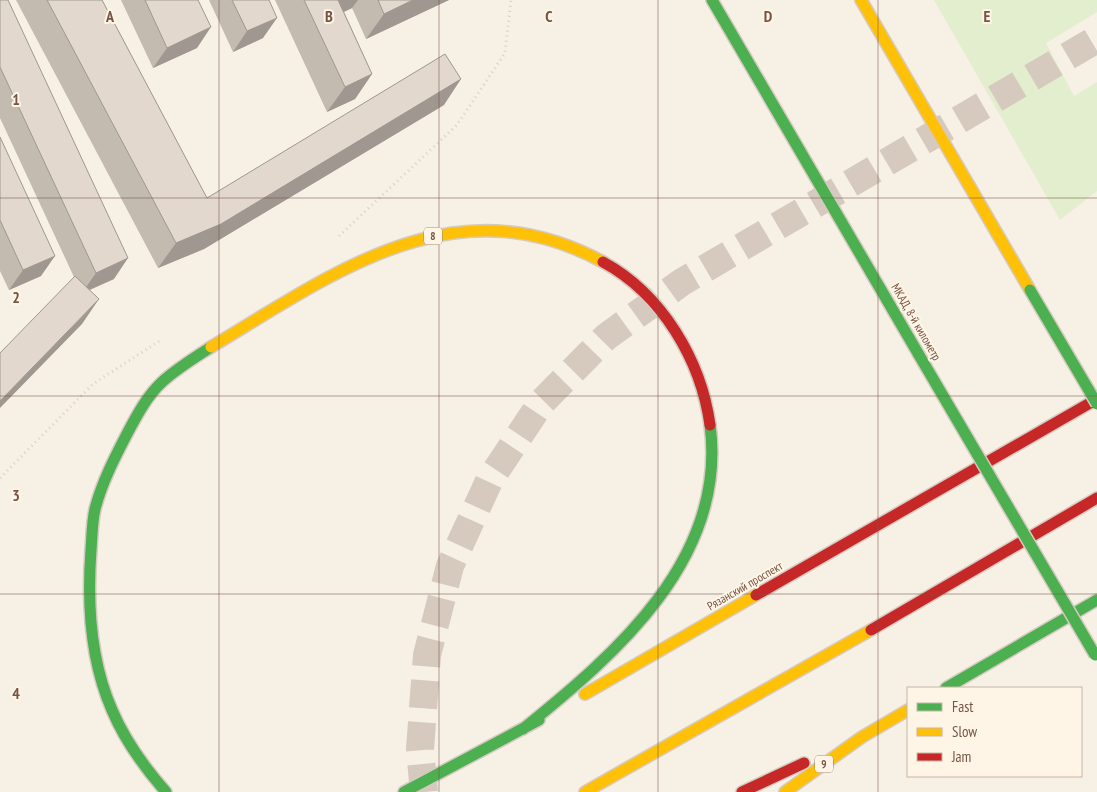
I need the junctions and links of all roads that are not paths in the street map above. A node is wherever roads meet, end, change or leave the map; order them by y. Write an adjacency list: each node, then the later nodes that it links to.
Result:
1 (712, 0): 7 (main road, МКАД, 8-й километр, bridge)
2 (861, 0): 4 (main road, bridge)
3 (1097, 399): 10 (main road, Рязанский проспект)
4 (1097, 404)
5 (1097, 498): 14 (main road)
6 (1097, 600): 8 (main road)
7 (1096, 659)
8 (948, 687)
9 (907, 711): 11 (main road)
10 (523, 729): 12 (main road, 8); 13 (main road, Рязанский проспект)
11 (862, 737): 15 (main road); 16 (main road, 9)
12 (165, 791)
13 (404, 792)
14 (585, 792)
15 (742, 792)
16 (785, 792)

